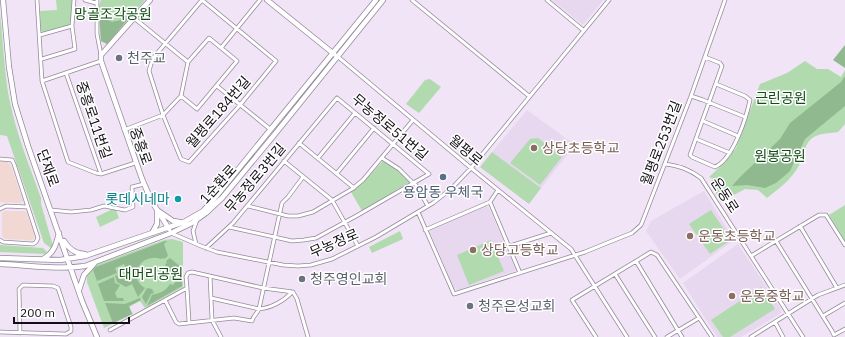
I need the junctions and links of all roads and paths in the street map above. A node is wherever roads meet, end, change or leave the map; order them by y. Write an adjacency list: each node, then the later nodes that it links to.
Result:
1 (3, 0): 73 (street, 단재로)
2 (37, 0): 20 (street)
3 (74, 0): 17 (street)
4 (85, 0): 15 (street)
5 (150, 0): 16 (street)
6 (202, 0): 18 (street, 월평로184번길); 21 (street, 월평로184번길)
7 (260, 0): 18 (street)
8 (267, 0): 23 (street, 월평로)
9 (376, 0): 23 (street, 1순환로)
10 (383, 0): 23 (street, 1순환로)
11 (412, 0): 34 (street)
12 (546, 0): 19 (street)
13 (609, 0): 19 (street, 무농정로)
14 (725, 0): 25 (street, 월평로253번길)
15 (96, 1): 24 (street)
16 (134, 18): 21 (street); 24 (street)
17 (72, 26): 20 (street); 26 (street)
18 (237, 28): 22 (street); 38 (street, 월평로184번길)
19 (583, 30): 34 (street, 무농정로)
20 (40, 35): 26 (street)
21 (166, 43): 28 (street); 40 (street, 월평로184번길)
22 (221, 48): 28 (street); 32 (street)
23 (335, 54): 42 (street, 월평로); 45 (street, 1순환로); 77 (street, 1순환로)
24 (102, 55): 27 (street)
25 (705, 57): 31 (street); 35 (street, 월평로253번길)
26 (42, 59): 30 (street)
27 (100, 61): 29 (street); 46 (street, 중흥로)
28 (188, 62): 33 (street)
29 (66, 73): 30 (street); 60 (street, 중흥로11번길)
30 (42, 81): 60 (street, 중흥로11번길)
31 (716, 84): 37 (street); 41 (street)
32 (217, 86): 33 (street); 38 (street)
33 (181, 96): 40 (street)
34 (529, 96): 58 (street, 무농정로)
35 (691, 96): 37 (street); 57 (street, 월평로253번길)
36 (336, 98): 39 (street, 무농정로51번길); 49 (street, 무농정로3번길)
37 (709, 102): 41 (street); 43 (street)
38 (240, 105): 40 (street, 월평로184번길); 45 (street)
39 (356, 113): 44 (street, 무농정로51번길); 52 (street)
40 (163, 115): 46 (street)
41 (745, 117): 47 (street)
42 (413, 120): 50 (street); 58 (street, 월평로)
43 (703, 120): 47 (street); 48 (street)
44 (374, 128): 50 (street, 무농정로51번길); 59 (street)
45 (270, 129): 78 (street, 1순환로)
46 (124, 130): 56 (street, 중흥로)
47 (738, 136): 51 (street)
48 (696, 139): 51 (street); 51 (street)
49 (299, 143): 52 (street, 무농정로3번길); 55 (street, 무농정로3번길)
50 (394, 144): 53 (street); 61 (street, 무농정로51번길)
51 (730, 153)
52 (318, 158): 59 (street, 무농정로3번길)
53 (382, 158): 63 (street); 65 (street)
54 (0, 159): 71 (street)
55 (284, 161): 62 (street); 69 (street, 무농정로3번길)
56 (135, 163): 60 (street, 중흥로11번길); 64 (street, 중흥로)
57 (665, 164): 97 (street, 월평로253번길); 98 (street, 운동로)
58 (470, 168): 66 (street, 월평로); 70 (street, 무농정로)
59 (337, 173): 65 (street, 무농정로3번길)
60 (102, 174)
61 (429, 174): 63 (street, 무농정로3번길)
62 (303, 177): 67 (street); 76 (street)
63 (414, 183): 70 (street); 79 (street, 무농정로3번길)
64 (144, 184): 73 (street); 74 (street, 중흥로)
65 (354, 188): 67 (street)
66 (498, 190): 68 (street); 87 (street, 월평로)
67 (332, 200): 76 (street); 79 (street)
68 (490, 202): 83 (street); 94 (street)
69 (248, 206): 76 (street); 82 (street, 무농정로3번길)
70 (428, 206): 75 (street, 무농정로)
71 (28, 207): 72 (street); 89 (street)
72 (0, 209)
73 (51, 210): 85 (street, 단재로)
74 (157, 210): 78 (street); 81 (street, 중흥로); 86 (street)
75 (418, 212): 83 (street); 93 (street, 무농정로)
76 (279, 213): 88 (street)
77 (197, 220): 84 (street, 1순환로); 91 (street)
78 (184, 222): 81 (street, 1순환로)
79 (344, 222): 88 (street, 무농정로3번길); 93 (street)
80 (800, 226): 90 (street); 92 (street); 114 (street)
81 (168, 227): 84 (street, 중흥로); 86 (street, 1순환로)
82 (229, 227): 88 (street, 무농정로3번길); 95 (street, 무농정로3번길)
83 (425, 230): 107 (street, 월평로253번길)
84 (171, 232): 91 (street, 무농정로); 103 (street, 1순환로)
85 (59, 233): 96 (street); 100 (street); 101 (street, 단재로)
86 (152, 233): 96 (street, 1순환로)
87 (551, 234): 94 (street); 97 (street, 월평로)
88 (274, 238): 104 (street)
89 (0, 240)
90 (776, 241): 98 (street); 118 (street)
91 (196, 244): 95 (street, 무농정로)
92 (845, 245)
93 (358, 246): 104 (street, 무농정로)
94 (510, 246): 107 (street)
95 (206, 248): 104 (street, 무농정로)
96 (92, 254): 101 (street, 1순환로)
97 (575, 255): 107 (street, 월평로253번길); 111 (street, 월평로)
98 (751, 256): 122 (street, 운동로)
99 (0, 258): 100 (street, 1순환로)
100 (42, 259): 101 (street, 1순환로)
101 (68, 259): 106 (street, 단재로)
102 (636, 261): 108 (street); 124 (street); 130 (street)
103 (96, 262): 106 (street, 1순환로); 115 (street)
104 (269, 262): 113 (street)
105 (0, 264): 106 (street, 1순환로)
106 (72, 268): 115 (street, 단재로)
107 (520, 273)
108 (615, 274): 111 (street); 138 (street)
109 (210, 276): 112 (street); 113 (street); 117 (street)
110 (845, 285): 114 (street)
111 (594, 287): 136 (street); 137 (street, 월평로)
112 (187, 288): 119 (street); 126 (street)
113 (263, 288): 116 (street); 121 (street)
114 (837, 288): 118 (street)
115 (78, 290): 133 (street, 단재로)
116 (292, 292): 121 (street); 135 (street)
117 (211, 298): 121 (street); 125 (street)
118 (812, 299): 122 (street); 123 (street)
119 (165, 300): 126 (street); 129 (street)
120 (845, 302): 123 (street)
121 (259, 309): 125 (street)
122 (788, 314): 127 (street); 144 (street, 운동로)
123 (823, 316): 128 (street)
124 (699, 318): 130 (street); 141 (street)
125 (212, 320): 126 (street); 134 (street)
126 (189, 322)
127 (775, 322): 142 (street); 143 (street)
128 (845, 329)
129 (110, 330)
130 (678, 330): 139 (street); 140 (street)
131 (0, 332): 132 (street)
132 (20, 333): 132 (street)
133 (97, 337)
134 (221, 337)
135 (308, 337)
136 (596, 337)
137 (627, 337)
138 (655, 337)
139 (667, 337)
140 (682, 337)
141 (712, 337)
142 (751, 337)
143 (784, 337)
144 (803, 337)

